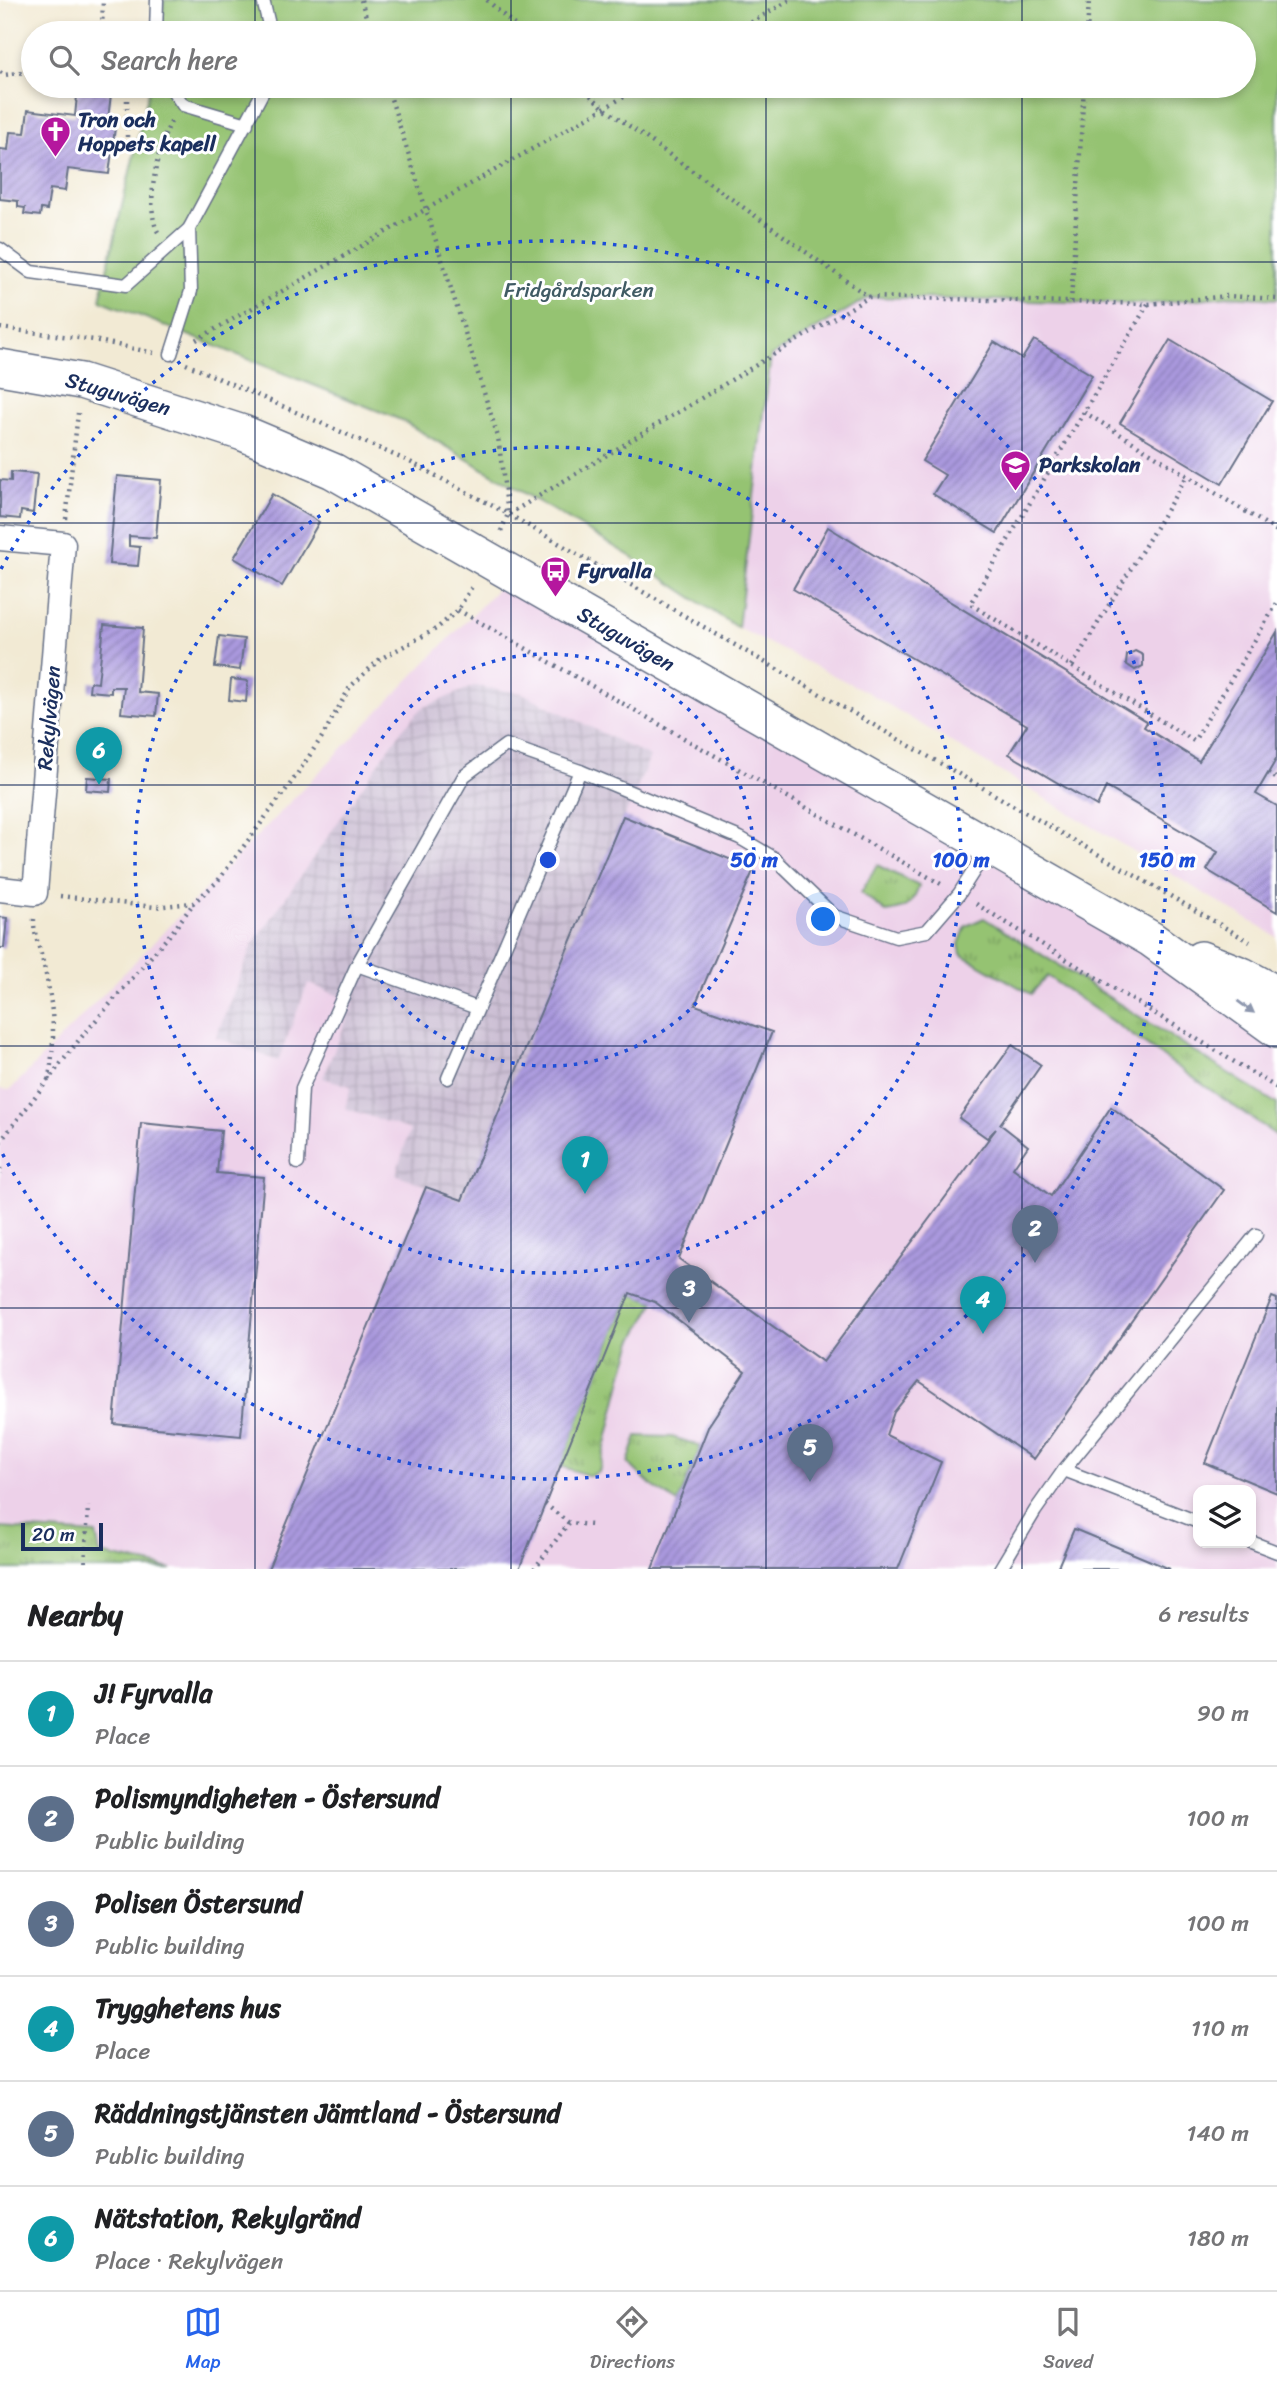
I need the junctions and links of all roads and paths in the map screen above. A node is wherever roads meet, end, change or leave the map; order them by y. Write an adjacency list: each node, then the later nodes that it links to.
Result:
1 (103, 0): 8 (path)
2 (157, 0): 9 (lane)
3 (263, 0): 10 (lane)
4 (360, 0): 11 (path)
5 (487, 0): 12 (path)
6 (790, 0): 13 (path)
7 (1089, 0): 14 (path)
8 (102, 21)
9 (156, 21)
10 (268, 21)
11 (367, 21)
12 (510, 21)
13 (754, 21)
14 (1088, 21)
15 (0, 72): 16 (path)
16 (21, 73)
17 (127, 98): 27 (path)
18 (178, 98): 24 (lane)
19 (260, 98): 26 (lane)
20 (391, 98): 28 (path)
21 (593, 98): 25 (path)
22 (622, 98): 25 (path)
23 (1083, 98): 34 (path)
24 (183, 105): 26 (lane); 27 (path)
25 (604, 108): 28 (path); 32 (path)
26 (247, 124): 29 (lane)
27 (159, 152): 30 (path)
28 (425, 210): 37 (path); 42 (path)
29 (189, 229): 30 (lane); 37 (lane)
30 (169, 247): 31 (lane)
31 (0, 250)
32 (869, 297): 34 (path); 42 (path)
33 (1277, 299): 35 (path)
34 (1071, 302): 35 (path)
35 (1147, 304): 39 (path)
36 (0, 328): 37 (path)
37 (169, 355): 42 (path)
38 (0, 367): 51 (main road, Stuguvägen)
39 (1084, 412): 41 (path); 47 (path)
40 (77, 419): 45 (path)
41 (1187, 476): 43 (path); 47 (path)
42 (508, 514): 57 (path)
43 (1277, 530)
44 (0, 538): 45 (street)
45 (63, 544): 53 (street, Rekylvägen)
46 (1277, 603): 47 (path)
47 (1072, 666)
48 (580, 771): 54 (lane); 58 (lane); 60 (lane)
49 (1268, 773): 50 (path)
50 (1277, 779)
51 (989, 846): 54 (lane); 56 (main road, Stuguvägen)
52 (0, 889): 53 (street)
53 (35, 893): 55 (path); 63 (path)
54 (959, 894): 55 (path); 64 (path)
55 (193, 904): 63 (path)
56 (1151, 939): 59 (main road, Stuguvägen); 61 (main road, Stuguvägen, one-way to 61)
57 (1253, 944)
58 (357, 965): 60 (lane); 66 (lane)
59 (1277, 994)
60 (477, 1008): 62 (lane)
61 (1277, 1030)
62 (447, 1078)
63 (48, 1081): 65 (path)
64 (1277, 1088)
65 (0, 1142)
66 (298, 1163)
67 (0, 1168): 68 (path)
68 (2, 1175)
69 (1256, 1235): 70 (lane)
70 (1064, 1470): 73 (lane); 80 (lane)
71 (545, 1504): 74 (path)
72 (88, 1506): 78 (path)
73 (1193, 1520)
74 (569, 1523): 75 (path); 79 (path)
75 (592, 1525)
76 (1256, 1544): 77 (lane)
77 (1277, 1552)
78 (85, 1569)
79 (534, 1569)
80 (1000, 1569)

